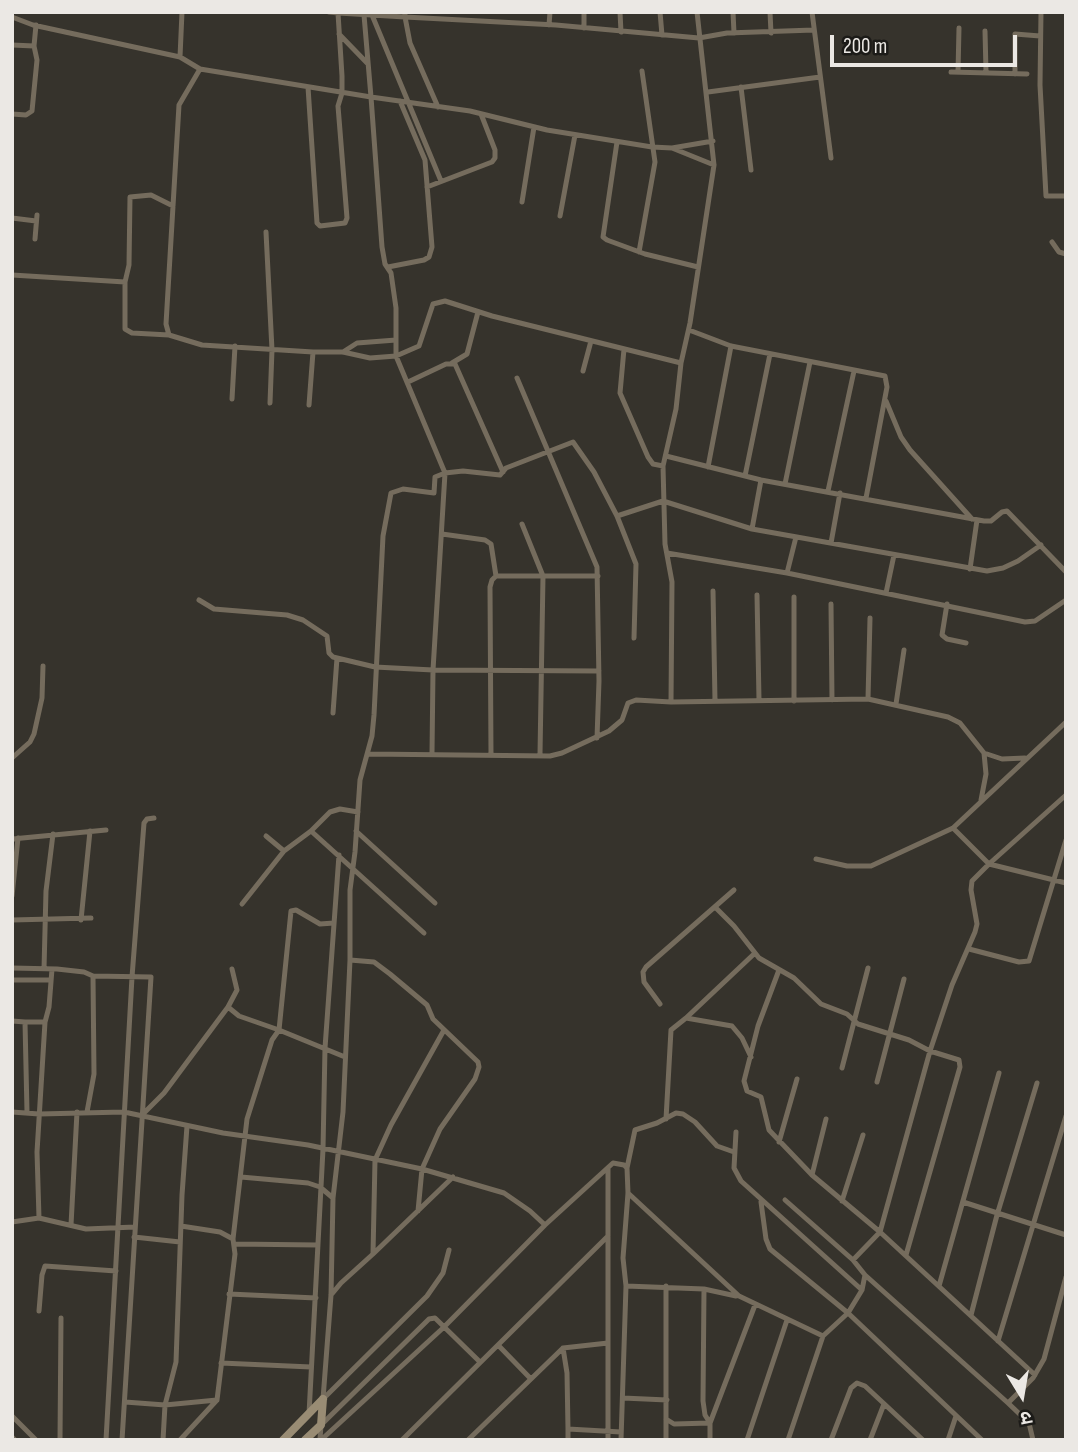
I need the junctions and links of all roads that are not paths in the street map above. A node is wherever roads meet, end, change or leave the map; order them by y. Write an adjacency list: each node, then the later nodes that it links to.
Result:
1 (182, 12): 32 (street)
2 (329, 12): 12 (street)
3 (550, 12): 18 (street)
4 (584, 12): 19 (street)
5 (621, 12): 23 (street)
6 (660, 12): 27 (street)
7 (696, 12): 29 (street)
8 (733, 12): 24 (street)
9 (769, 12): 25 (street)
10 (813, 12): 21 (street)
11 (1041, 12): 28 (street)
12 (338, 13): 13 (street); 26 (street)
13 (364, 15): 14 (street); 33 (street)
14 (372, 15): 15 (street); 45 (street)
15 (405, 15): 18 (street); 46 (street)
16 (12, 17): 17 (street)
17 (36, 25): 31 (street); 32 (street)
18 (549, 25): 19 (street)
19 (584, 28): 23 (street)
20 (959, 28): 36 (street)
21 (814, 30): 25 (street); 39 (street)
22 (985, 31): 36 (street)
23 (621, 32): 27 (street)
24 (734, 33): 25 (street); 29 (street)
25 (771, 33)
26 (339, 34): 33 (street); 43 (street)
27 (662, 35): 29 (street)
28 (1040, 36): 37 (street); 60 (street)
29 (698, 37): 42 (street)
30 (12, 45): 31 (street)
31 (34, 46): 47 (street)
32 (180, 57): 34 (street)
33 (368, 64): 44 (street)
34 (200, 69): 40 (street); 62 (street)
35 (642, 71): 53 (street)
36 (985, 72): 37 (street)
37 (1015, 74): 38 (street)
38 (1027, 74)
39 (820, 77): 41 (street); 55 (street)
40 (308, 87): 43 (street); 43 (street)
41 (741, 87): 42 (street); 57 (street)
42 (708, 92): 51 (street)
43 (342, 93): 44 (street)
44 (371, 97): 45 (street); 70 (street)
45 (404, 102): 46 (street); 58 (street); 59 (street)
46 (438, 107): 48 (street)
47 (12, 114)
48 (481, 114): 49 (street); 58 (street)
49 (534, 127): 50 (street); 61 (street)
50 (575, 135): 52 (street); 63 (street)
51 (713, 141): 54 (street); 56 (street)
52 (617, 142): 53 (street); 68 (street)
53 (652, 147): 54 (street); 68 (street)
54 (673, 148): 56 (street)
55 (831, 158)
56 (714, 164): 71 (street)
57 (751, 170)
58 (441, 181): 59 (street)
59 (428, 187): 70 (street)
60 (1066, 196)
61 (522, 202)
62 (173, 206): 73 (street); 76 (street)
63 (560, 216)
64 (12, 218): 66 (street)
65 (266, 232): 82 (street)
66 (35, 239)
67 (1052, 242): 69 (street)
68 (639, 252): 71 (street)
69 (1066, 254)
70 (388, 267): 77 (street)
71 (698, 267): 75 (street)
72 (12, 275): 73 (street)
73 (125, 282): 76 (street)
74 (478, 312): 78 (street); 86 (street); 88 (street)
75 (689, 330): 80 (street); 89 (street)
76 (169, 335): 79 (street)
77 (396, 340): 84 (street); 86 (street)
78 (591, 341): 81 (street); 90 (street)
79 (235, 346): 82 (street); 95 (street)
80 (731, 346): 85 (street); 101 (street)
81 (624, 349): 89 (street); 100 (street)
82 (272, 350): 83 (street); 96 (street)
83 (313, 352): 84 (street); 97 (street)
84 (343, 352): 86 (street)
85 (770, 354): 87 (street); 104 (street)
86 (396, 356): 93 (street)
87 (810, 362): 91 (street); 106 (street)
88 (452, 363): 93 (street); 102 (street)
89 (681, 363): 99 (street)
90 (583, 371)
91 (854, 371): 94 (street); 107 (street)
92 (517, 378): 98 (street)
93 (408, 382): 103 (street)
94 (885, 399): 109 (street); 112 (street)
95 (232, 400)
96 (270, 403)
97 (309, 405)
98 (547, 452): 102 (street); 111 (street); 126 (street)
99 (666, 456): 100 (street); 101 (street)
100 (663, 466): 110 (street)
101 (708, 467): 104 (street)
102 (503, 472): 103 (street)
103 (445, 473): 115 (street); 141 (street)
104 (745, 476): 105 (street)
105 (761, 480): 106 (street); 114 (street)
106 (785, 484): 107 (street)
107 (828, 491): 108 (street)
108 (840, 494): 109 (street); 117 (street)
109 (866, 498): 112 (street)
110 (663, 501): 111 (street); 114 (street); 119 (street)
111 (617, 516): 136 (street)
112 (974, 519): 118 (street); 121 (street)
113 (522, 524): 125 (street)
114 (752, 529): 116 (street)
115 (442, 534): 124 (street); 142 (street)
116 (796, 537): 117 (street); 123 (street)
117 (831, 543): 120 (street)
118 (1041, 545): 121 (street); 122 (street)
119 (667, 553): 123 (street); 151 (street)
120 (894, 555): 121 (street); 128 (street)
121 (970, 569)
122 (1066, 572)
123 (787, 573): 128 (street)
124 (496, 576): 125 (street); 143 (street)
125 (543, 576): 126 (street); 144 (street)
126 (598, 576): 145 (street)
127 (713, 591): 149 (street)
128 (886, 593): 134 (street)
129 (758, 595): 147 (street)
130 (794, 597): 150 (street)
131 (199, 600): 139 (street)
132 (1066, 600): 134 (street)
133 (831, 604): 148 (street)
134 (947, 604): 137 (street)
135 (870, 618): 146 (street)
136 (634, 638)
137 (966, 643)
138 (904, 650): 152 (street)
139 (337, 657): 141 (street); 153 (street)
140 (43, 666): 161 (street)
141 (375, 667): 142 (street); 158 (street)
142 (433, 670): 143 (street); 156 (street)
143 (491, 670): 144 (street); 160 (street)
144 (543, 671): 145 (street); 159 (street)
145 (599, 671): 155 (street)
146 (869, 699): 148 (street); 152 (street)
147 (759, 700): 149 (street); 150 (street)
148 (832, 700): 150 (street)
149 (715, 701): 151 (street)
150 (794, 701)
151 (671, 702): 155 (street)
152 (897, 704): 157 (street)
153 (333, 713)
154 (1066, 722): 162 (street)
155 (597, 738): 159 (street)
156 (432, 753): 158 (street); 160 (street)
157 (984, 753): 162 (street); 164 (street)
158 (368, 754): 165 (street)
159 (540, 754): 160 (street)
160 (491, 755)
161 (12, 758)
162 (1025, 758): 164 (street)
163 (1066, 795): 179 (street)
164 (981, 800): 167 (street)
165 (358, 812): 170 (street); 171 (street)
166 (154, 818): 204 (street)
167 (953, 828): 178 (street); 179 (street)
168 (106, 830): 169 (street)
169 (90, 831): 172 (street); 191 (street)
170 (312, 831): 176 (street); 177 (street)
171 (356, 831): 180 (street); 185 (street)
172 (53, 834): 174 (street); 189 (street)
173 (266, 836): 176 (street)
174 (15, 839): 184 (street)
175 (1066, 840): 181 (street)
176 (284, 851): 186 (street)
177 (339, 855): 180 (street); 192 (street)
178 (816, 859)
179 (989, 864): 181 (street); 194 (street)
180 (353, 867): 193 (street); 196 (street)
181 (1055, 880): 182 (street); 194 (street)
182 (1066, 883)
183 (734, 890): 187 (street)
184 (12, 896)
185 (435, 903)
186 (242, 904)
187 (715, 907): 195 (street); 208 (street)
188 (91, 918): 191 (street)
189 (45, 919): 190 (street); 191 (street); 199 (street)
190 (12, 920)
191 (81, 920)
192 (334, 923): 215 (street); 218 (street)
193 (424, 933)
194 (969, 949): 219 (street)
195 (755, 953): 202 (street); 210 (street)
196 (350, 960): 216 (street); 220 (street)
197 (12, 968): 199 (street)
198 (868, 968): 214 (street)
199 (44, 969): 200 (street)
200 (51, 969): 203 (street); 207 (street)
201 (232, 969): 209 (street)
202 (779, 970): 214 (street); 221 (street)
203 (93, 976): 204 (street); 230 (street)
204 (132, 977): 231 (street); 233 (street)
205 (904, 979): 217 (street)
206 (12, 980): 207 (street)
207 (51, 980): 213 (street)
208 (660, 1004)
209 (228, 1007): 215 (street); 233 (street)
210 (686, 1018): 221 (street); 235 (street)
211 (12, 1021): 212 (street)
212 (26, 1022): 213 (street); 228 (street)
213 (45, 1022): 232 (street)
214 (854, 1023): 217 (street); 222 (street)
215 (279, 1030): 218 (street); 239 (street)
216 (444, 1030): 245 (street); 248 (street)
217 (891, 1035): 219 (street); 225 (street)
218 (325, 1048): 220 (street); 242 (street)
219 (930, 1051): 269 (street); 278 (street)
220 (345, 1057): 244 (street)
221 (751, 1057): 241 (street)
222 (842, 1068)
223 (999, 1073): 258 (street)
224 (797, 1079): 241 (street)
225 (877, 1082)
226 (1037, 1083): 260 (street)
227 (12, 1112): 228 (street)
228 (27, 1112): 232 (street)
229 (77, 1112): 230 (street); 232 (street); 263 (street)
230 (87, 1112): 231 (street)
231 (124, 1112): 233 (street); 268 (street)
232 (39, 1114): 261 (street)
233 (143, 1115): 237 (street); 267 (street)
234 (1066, 1116): 265 (street)
235 (666, 1119): 243 (street); 247 (street)
236 (826, 1119): 249 (street)
237 (187, 1126): 239 (street); 266 (street)
238 (736, 1132): 243 (street)
239 (245, 1135): 242 (street); 250 (street)
240 (863, 1135): 256 (street)
241 (779, 1142): 249 (street)
242 (323, 1149): 244 (street); 252 (street)
243 (734, 1152): 257 (street)
244 (338, 1153): 245 (street); 254 (street)
245 (375, 1160): 248 (street); 277 (street)
246 (608, 1168): 247 (street); 264 (street); 271 (street)
247 (627, 1168): 253 (street)
248 (422, 1169): 251 (street); 259 (street)
249 (812, 1175): 256 (street)
250 (241, 1177): 252 (street); 273 (street)
251 (453, 1177): 259 (street); 264 (street)
252 (320, 1187): 254 (street); 275 (street)
253 (628, 1193): 280 (street); 292 (street)
254 (334, 1198): 291 (street)
255 (785, 1200): 281 (street)
256 (842, 1201): 269 (street)
257 (761, 1202): 289 (street); 296 (street)
258 (962, 1202): 260 (street); 287 (street)
259 (418, 1210): 277 (street)
260 (997, 1215): 265 (street); 297 (street)
261 (39, 1218): 262 (street); 263 (street)
262 (12, 1222)
263 (71, 1225): 268 (street)
264 (545, 1225): 300 (street)
265 (1033, 1225): 270 (street); 302 (street)
266 (181, 1226): 273 (street); 274 (street)
267 (135, 1227): 268 (street); 272 (street)
268 (118, 1229): 282 (street)
269 (880, 1232): 278 (street); 281 (street)
270 (1066, 1235)
271 (608, 1236): 279 (street); 304 (street)
272 (134, 1237): 274 (street); 315 (street)
273 (234, 1241): 275 (street); 290 (street)
274 (180, 1242): 317 (street)
275 (318, 1245): 293 (street)
276 (449, 1250): 312 (street)
277 (373, 1254): 291 (street)
278 (906, 1255): 287 (street)
279 (608, 1256): 280 (street); 303 (street)
280 (623, 1258): 285 (street)
281 (853, 1260): 283 (street)
282 (116, 1271): 295 (street); 333 (street)
283 (865, 1275): 289 (street); 316 (street)
284 (1066, 1277): 309 (street)
285 (626, 1286): 286 (street); 311 (street)
286 (666, 1286): 288 (street); 314 (street)
287 (939, 1286): 297 (street)
288 (704, 1289): 292 (street); 323 (street)
289 (862, 1290): 296 (street)
290 (229, 1294): 293 (street); 307 (street)
291 (331, 1295): 312 (street)
292 (739, 1296): 294 (street)
293 (316, 1298): 308 (street)
294 (755, 1305): 299 (street); 323 (street)
295 (39, 1311)
296 (848, 1313): 301 (street); 321 (street)
297 (971, 1315): 302 (street)
298 (61, 1318): 332 (street)
299 (787, 1320): 301 (street); 347 (street)
300 (443, 1328): 306 (street); 324 (street); 329 (street)
301 (823, 1336): 348 (street)
302 (998, 1340): 309 (street)
303 (608, 1343): 305 (street); 327 (street)
304 (498, 1345): 306 (street); 310 (street)
305 (563, 1348): 310 (street); 325 (street)
306 (480, 1362): 340 (street)
307 (221, 1363): 308 (street); 313 (street)
308 (311, 1367): 319 (street)
309 (1035, 1375): 316 (street)
310 (530, 1378): 341 (street)
311 (623, 1398): 314 (street); 328 (street)
312 (323, 1399): 319 (street); 324 (street)
313 (217, 1400): 317 (street); 336 (street)
314 (667, 1400): 322 (street)
315 (125, 1402): 317 (street); 334 (street)
316 (1008, 1403): 355 (street)
317 (165, 1405): 335 (street)
318 (884, 1405): 326 (street); 349 (street); 350 (street)
319 (309, 1414): 330 (street); 337 (street)
320 (12, 1416): 331 (street)
321 (956, 1416): 353 (street); 354 (street)
322 (666, 1419): 323 (street); 345 (street)
323 (710, 1423): 346 (street)
324 (321, 1425): 330 (street); 338 (street)
325 (568, 1429): 327 (street); 342 (street)
326 (911, 1430): 351 (street); 352 (street)
327 (608, 1431): 328 (street); 343 (street)
328 (621, 1432): 344 (street)
329 (326, 1433): 338 (street); 339 (street)
330 (307, 1439)
331 (36, 1440)
332 (60, 1440)
333 (106, 1440)
334 (122, 1440)
335 (163, 1440)
336 (180, 1440)
337 (283, 1440)
338 (320, 1440)
339 (332, 1440)
340 (402, 1440)
341 (468, 1440)
342 (568, 1440)
343 (608, 1440)
344 (621, 1440)
345 (666, 1440)
346 (710, 1440)
347 (747, 1440)
348 (788, 1440)
349 (831, 1440)
350 (870, 1440)
351 (908, 1440)
352 (923, 1440)
353 (948, 1440)
354 (982, 1440)
355 (1033, 1440)

